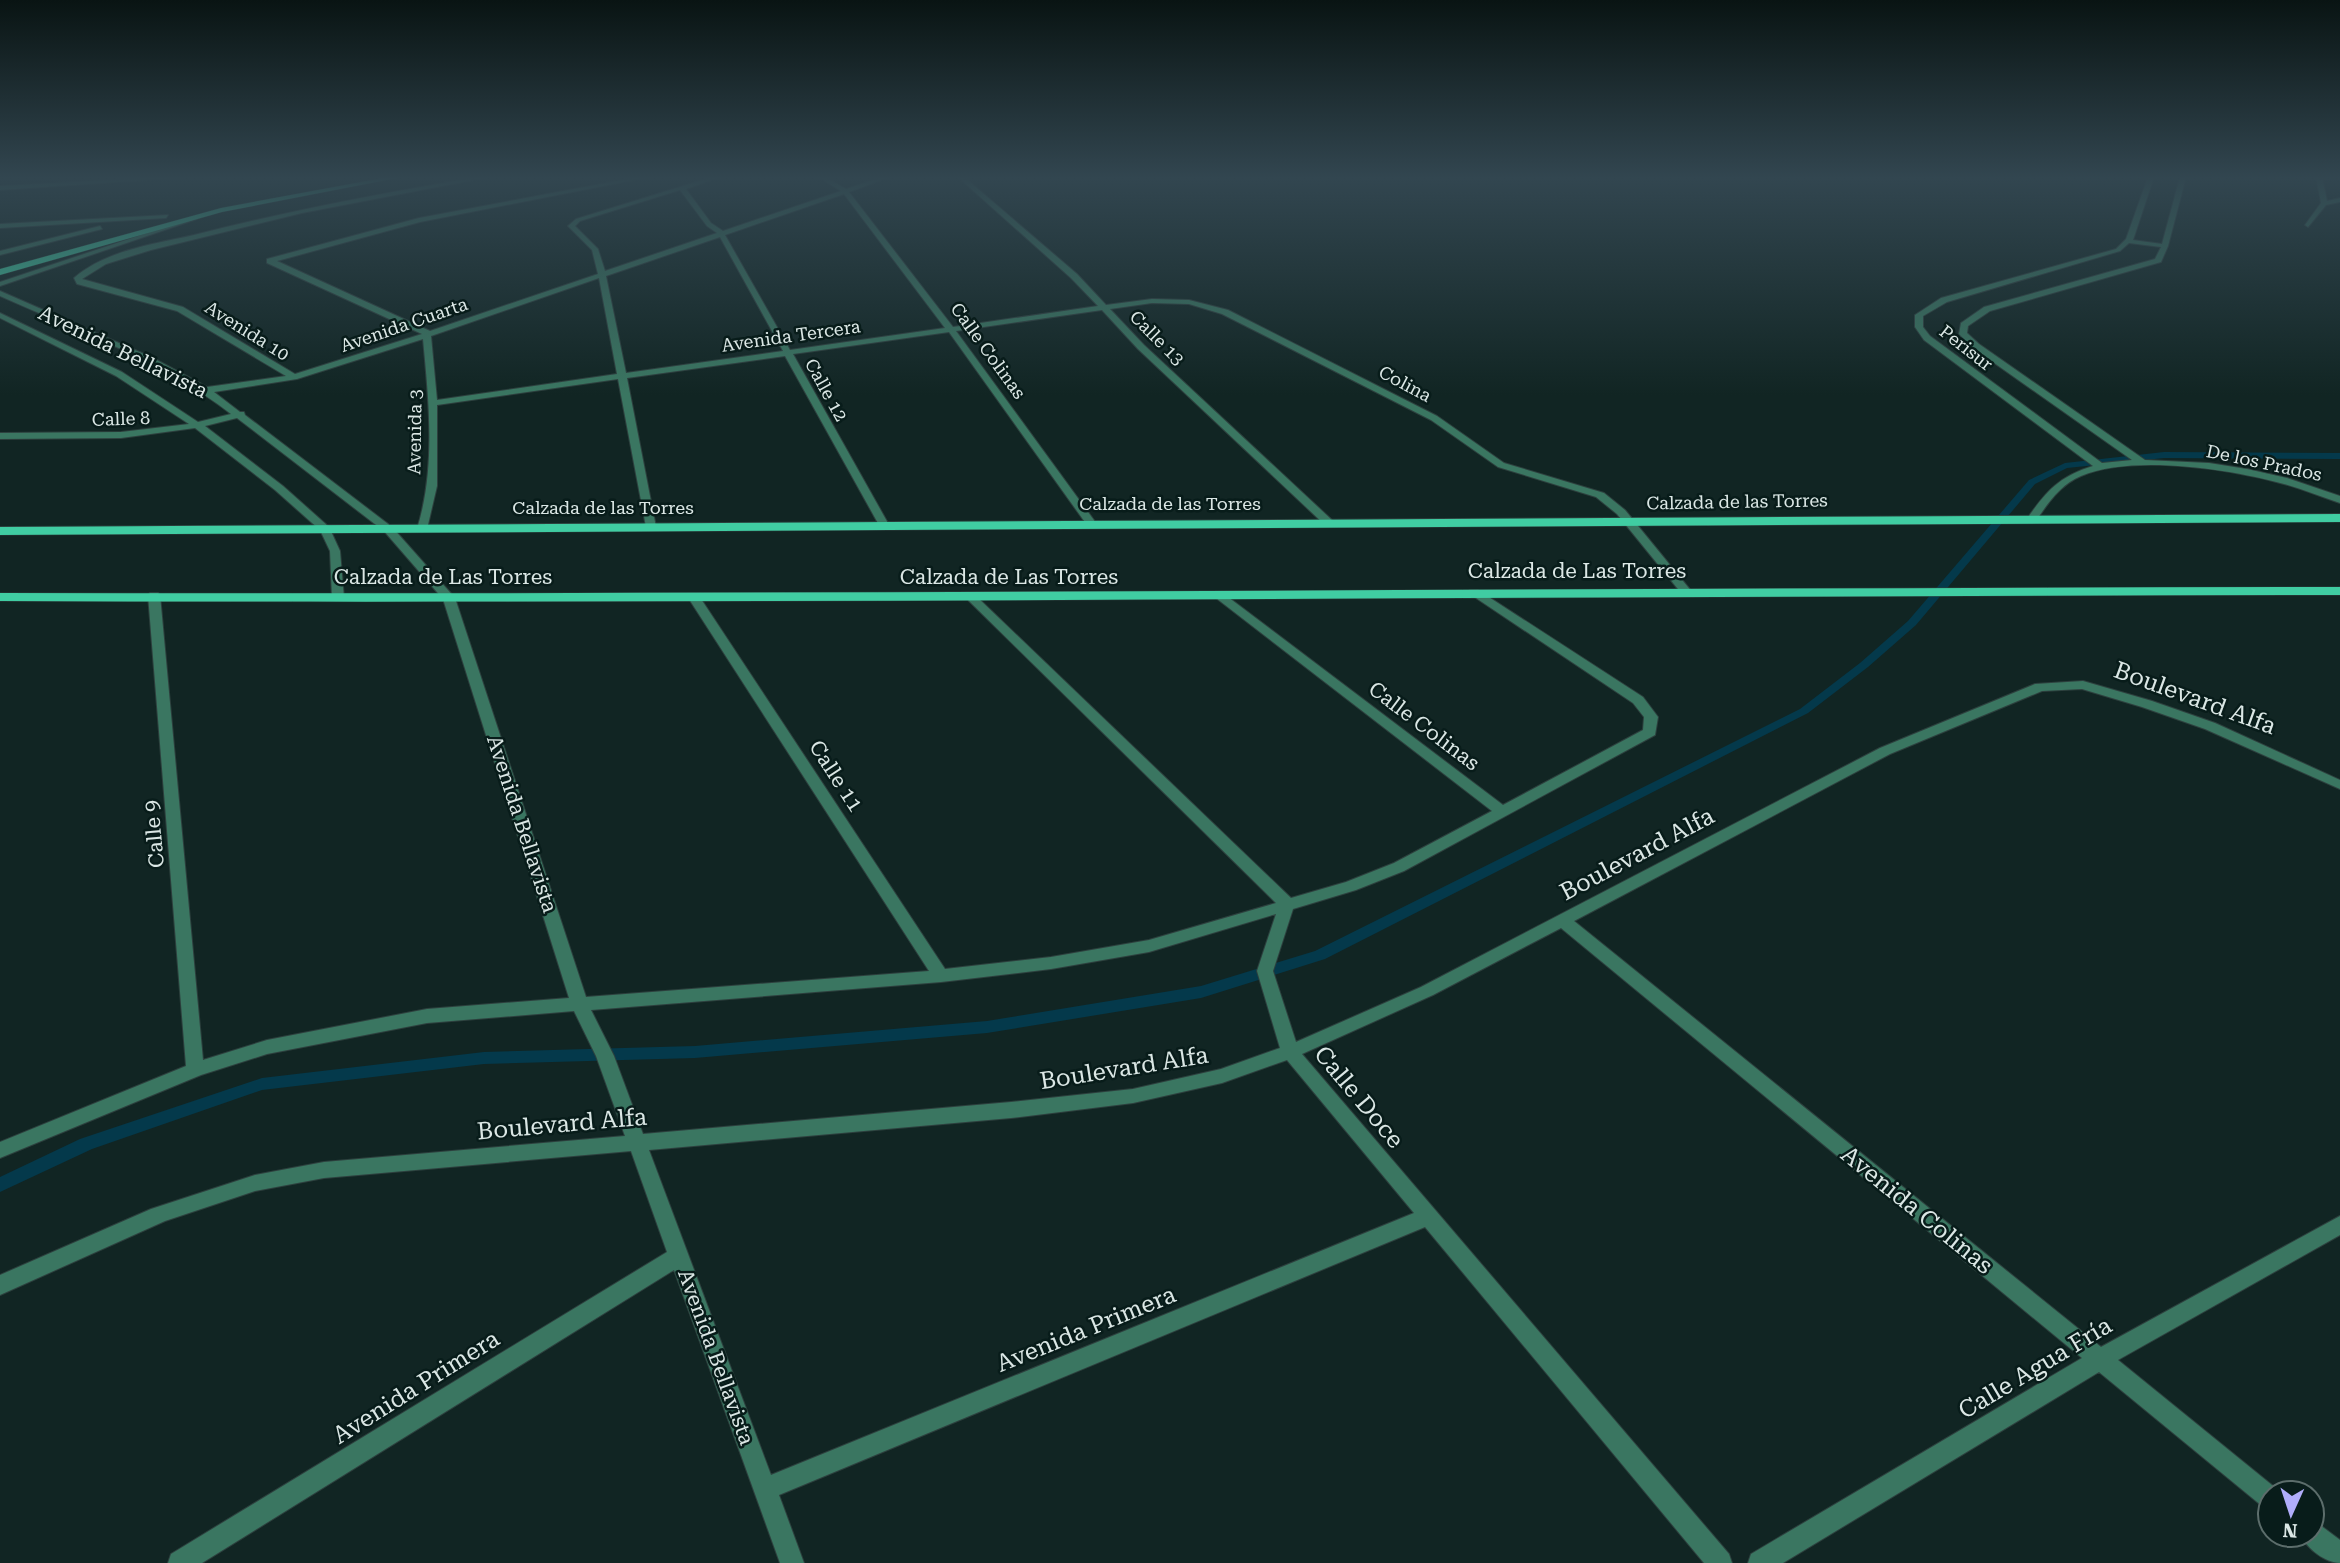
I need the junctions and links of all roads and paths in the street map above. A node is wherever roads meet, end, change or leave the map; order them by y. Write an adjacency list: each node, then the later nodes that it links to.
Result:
1 (45, 250): 13 (main road)
2 (79, 250): 14 (main road)
3 (102, 250): 17 (street)
4 (143, 250): 27 (street, Avenida 10)
5 (310, 250): 24 (street)
6 (595, 250): 15 (street)
7 (672, 250): 15 (street, Avenida Cuarta)
8 (730, 250): 25 (street, Calle 12)
9 (890, 250): 23 (street, Calle Colinas)
10 (1044, 250): 21 (street, Calle 13)
11 (2118, 250): 16 (street, Perisur)
12 (2163, 250): 18 (street, Perisur)
13 (0, 263)
14 (0, 272)
15 (602, 274): 24 (street, Avenida Cuarta); 26 (street)
16 (2029, 277): 18 (street); 34 (street, Perisur)
17 (0, 284)
18 (2065, 287): 33 (street, Perisur)
19 (0, 293): 28 (street, Avenida Bellavista)
20 (1152, 301): 21 (street, Avenida Tercera); 38 (street, Colina)
21 (1105, 307): 23 (street, Avenida Tercera); 40 (street, Calle 13)
22 (0, 315): 31 (street, Avenida Bellavista)
23 (951, 330): 25 (street, Avenida Tercera); 39 (street, Calle Colinas)
24 (427, 333): 27 (street, Avenida Cuarta); 29 (street, Avenida 3)
25 (788, 353): 26 (street, Avenida Tercera); 41 (street, Calle 12)
26 (624, 376): 29 (street, Avenida Tercera); 42 (street)
27 (294, 377): 28 (street, Avenida Cuarta)
28 (206, 390): 30 (street, Avenida Bellavista)
29 (434, 403): 43 (street, Avenida 3)
30 (241, 414): 31 (street, Calle 8); 45 (street, Avenida Bellavista)
31 (200, 427): 32 (street, Calle 8); 44 (street, Avenida Bellavista)
32 (0, 436)
33 (2143, 463): 34 (street, De los Prados); 35 (street, De los Prados)
34 (2101, 467): 37 (street, De los Prados)
35 (2340, 500)
36 (2340, 518): 37 (main road, Calzada de las Torres)
37 (2032, 519): 38 (main road, Calzada de las Torres)
38 (1628, 522): 40 (main road, Calzada de las Torres); 49 (street, Colina)
39 (1091, 523): 40 (main road, Calzada de las Torres); 41 (main road, Calzada de las Torres)
40 (1329, 523)
41 (884, 525): 42 (main road, Calzada de las Torres)
42 (652, 527): 43 (main road, Calzada de las Torres)
43 (422, 528): 45 (main road, Calzada de las Torres)
44 (325, 529): 45 (main road, Calzada de las Torres); 46 (main road, Calzada de las Torres); 53 (street)
45 (388, 529): 54 (street, Avenida Bellavista)
46 (0, 531)
47 (2340, 591): 49 (main road, Calzada de Las Torres)
48 (1474, 592): 49 (main road, Calzada de Las Torres); 51 (main road, Calzada de Las Torres); 58 (street)
49 (1686, 592)
50 (154, 595): 52 (main road, Calzada de Las Torres); 53 (main road, Calzada de Las Torres); 64 (street, Calle 9)
51 (1220, 596): 55 (main road, Calzada de Las Torres); 58 (street, Calle Colinas)
52 (0, 597)
53 (338, 598): 54 (main road, Calzada de Las Torres)
54 (449, 598): 56 (main road, Calzada de Las Torres); 62 (street, Avenida Bellavista)
55 (972, 598): 56 (main road, Calzada de Las Torres); 59 (street)
56 (695, 599): 61 (street, Calle 11)
57 (2340, 785): 60 (street, Boulevard Alfa)
58 (1502, 812): 59 (street)
59 (1287, 904): 61 (street); 63 (street, Calle Doce)
60 (1564, 921): 63 (street, Boulevard Alfa); 71 (street, Avenida Colinas)
61 (940, 976): 62 (street)
62 (579, 1003): 64 (street); 65 (street, Avenida Bellavista)
63 (1290, 1052): 65 (street, Boulevard Alfa); 67 (street, Calle Doce)
64 (195, 1070): 66 (street)
65 (637, 1141): 69 (street, Avenida Bellavista); 70 (street, Boulevard Alfa)
66 (0, 1150)
67 (1427, 1217): 73 (street, Avenida Primera); 78 (street, Calle Doce)
68 (2340, 1225): 71 (street, Calle Agua Fría)
69 (679, 1255): 73 (street, Avenida Bellavista); 76 (street, Avenida Primera)
70 (0, 1285)
71 (2100, 1359): 72 (street, Avenida Colinas); 79 (street, Calle Agua Fría)
72 (2256, 1487)
73 (765, 1489): 77 (street, Avenida Bellavista)
74 (2326, 1544): 75 (street)
75 (2340, 1556)
76 (180, 1563)
77 (793, 1563)
78 (1720, 1563)
79 (1760, 1563)

